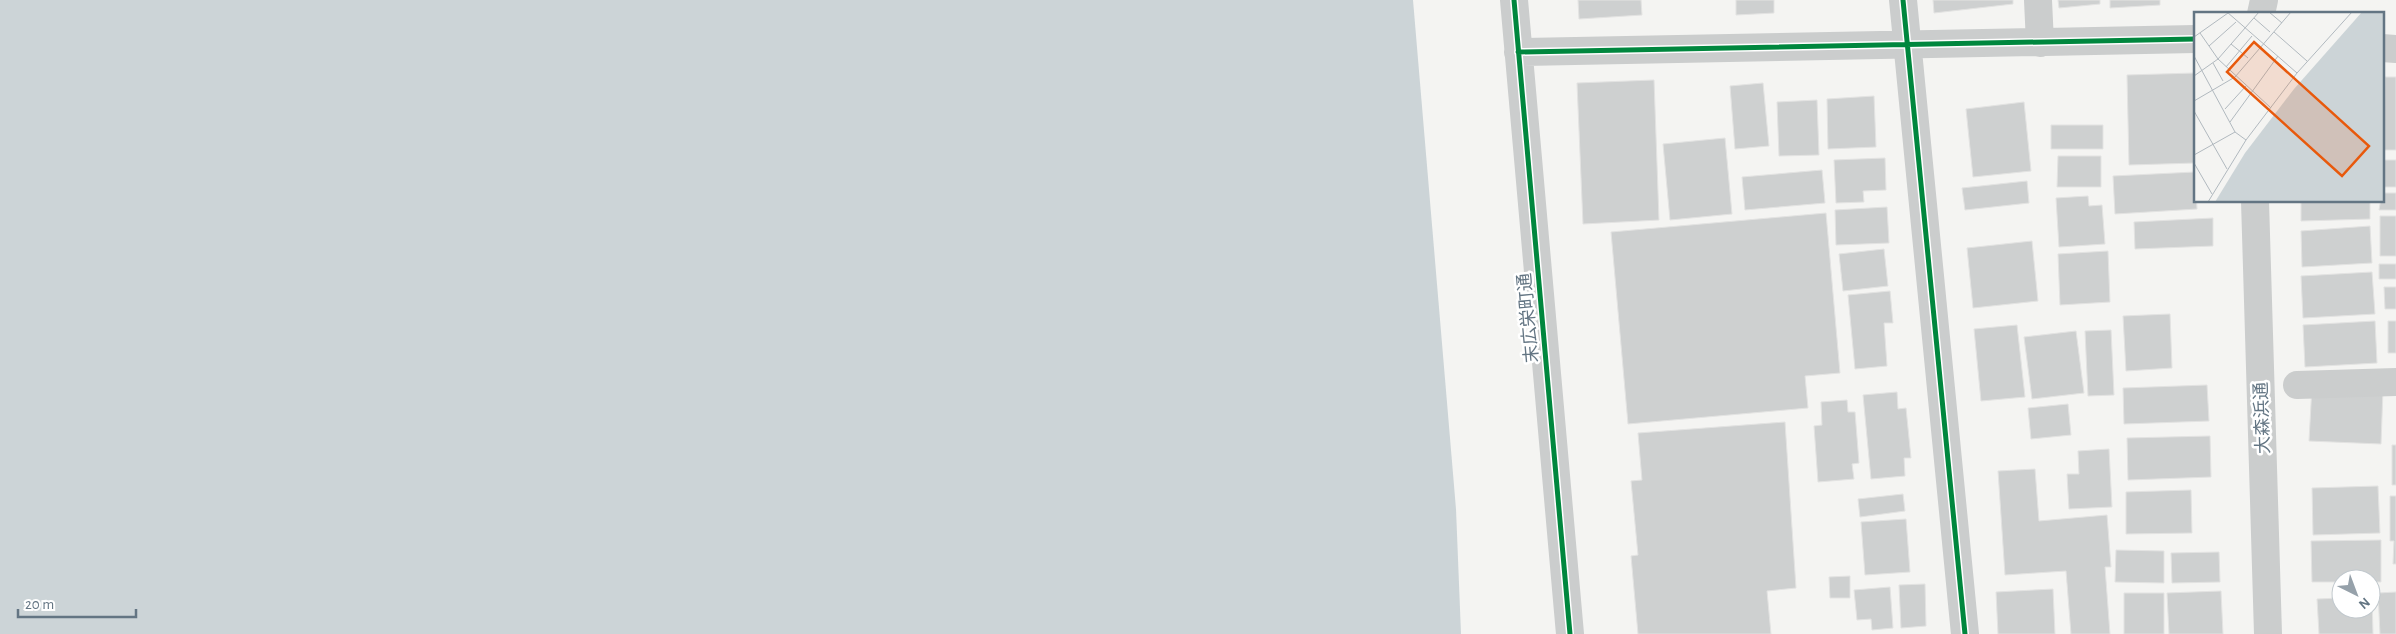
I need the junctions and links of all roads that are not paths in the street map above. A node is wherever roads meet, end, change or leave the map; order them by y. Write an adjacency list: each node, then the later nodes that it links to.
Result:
1 (1514, 0): 7 (street, 末広栄町通)
2 (1903, 0): 6 (street)
3 (2038, 0): 5 (street)
4 (2194, 39): 5 (street)
5 (2040, 43): 6 (street)
6 (1907, 45): 7 (street); 12 (street)
7 (1518, 52): 11 (street, 末広栄町通)
8 (2255, 202): 13 (street, 大森浜通)
9 (2396, 382): 10 (street)
10 (2297, 385)
11 (1570, 634)
12 (1965, 634)
13 (2268, 634)

